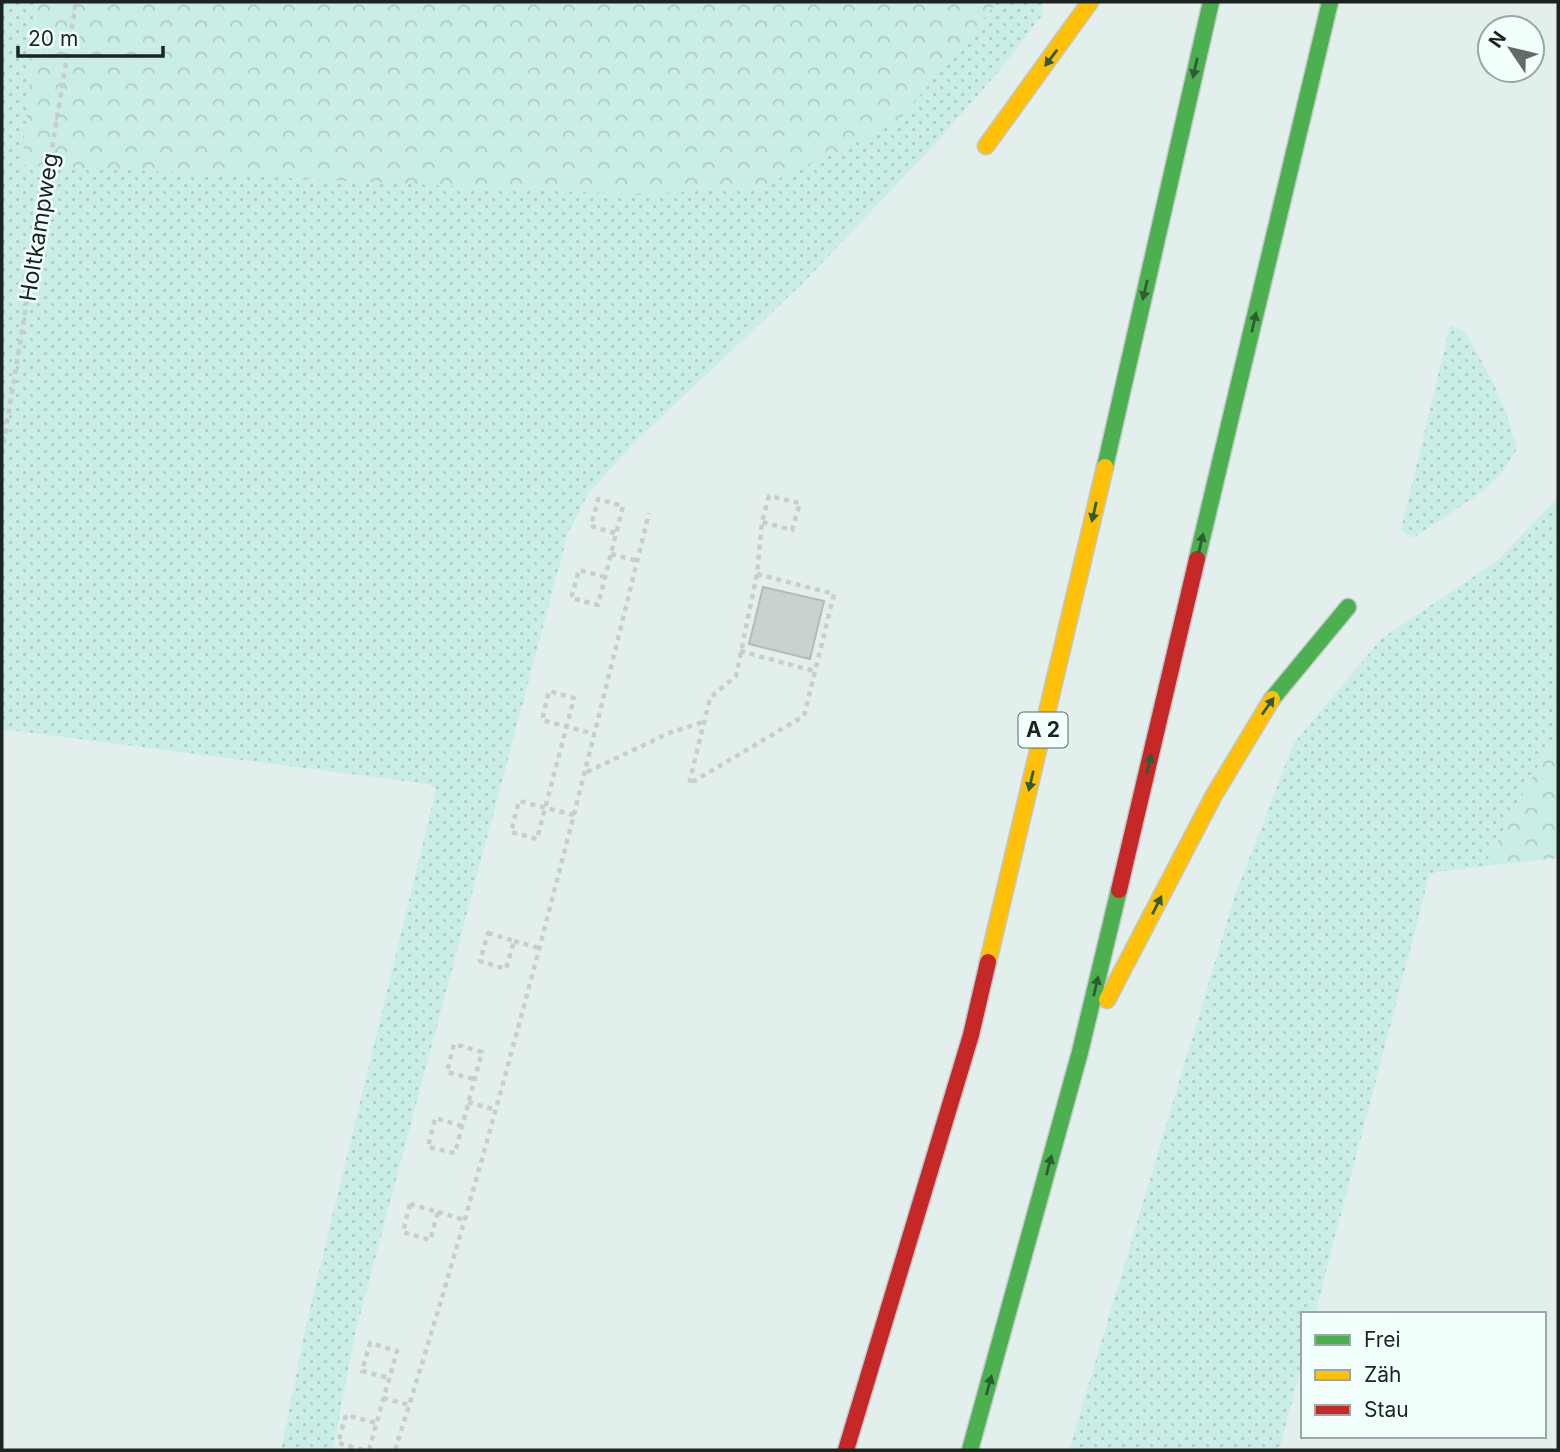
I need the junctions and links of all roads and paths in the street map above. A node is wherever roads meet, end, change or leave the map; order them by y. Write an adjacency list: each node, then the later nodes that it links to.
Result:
1 (76, 2): 6 (path, Holtkampweg)
2 (1090, 2): 5 (highway, one-way to 5)
3 (1211, 2): 38 (highway, A 2, one-way to 38)
4 (1330, 2): 25 (highway, one-way to 4)
5 (986, 146)
6 (2, 453)
7 (649, 513): 11 (path)
8 (762, 522): 8 (path); 12 (path)
9 (615, 533): 9 (path); 10 (path)
10 (611, 554): 11 (path); 13 (path)
11 (638, 561): 19 (path)
12 (757, 574): 15 (path); 16 (path)
13 (605, 577): 13 (path)
14 (1348, 607): 25 (highway, one-way to 14)
15 (740, 651): 16 (path); 17 (path)
16 (814, 671): 17 (path)
17 (703, 722): 20 (path)
18 (566, 727): 18 (path); 19 (path); 21 (path)
19 (594, 734): 20 (path)
20 (586, 772): 22 (path)
21 (545, 808): 21 (path); 22 (path)
22 (575, 815): 24 (path)
23 (514, 941): 23 (path); 24 (path)
24 (539, 948): 28 (path)
25 (1080, 1052): 39 (highway, one-way to 25)
26 (474, 1079): 26 (path); 27 (path)
27 (468, 1102): 28 (path); 29 (path)
28 (496, 1110): 31 (path)
29 (462, 1126): 29 (path)
30 (438, 1212): 30 (path); 31 (path)
31 (464, 1220): 34 (path)
32 (389, 1378): 32 (path); 33 (path)
33 (383, 1398): 34 (path); 35 (path)
34 (410, 1405): 37 (path)
35 (376, 1423): 36 (path); 36 (path)
36 (366, 1450)
37 (395, 1450)
38 (846, 1450)
39 (970, 1450)

